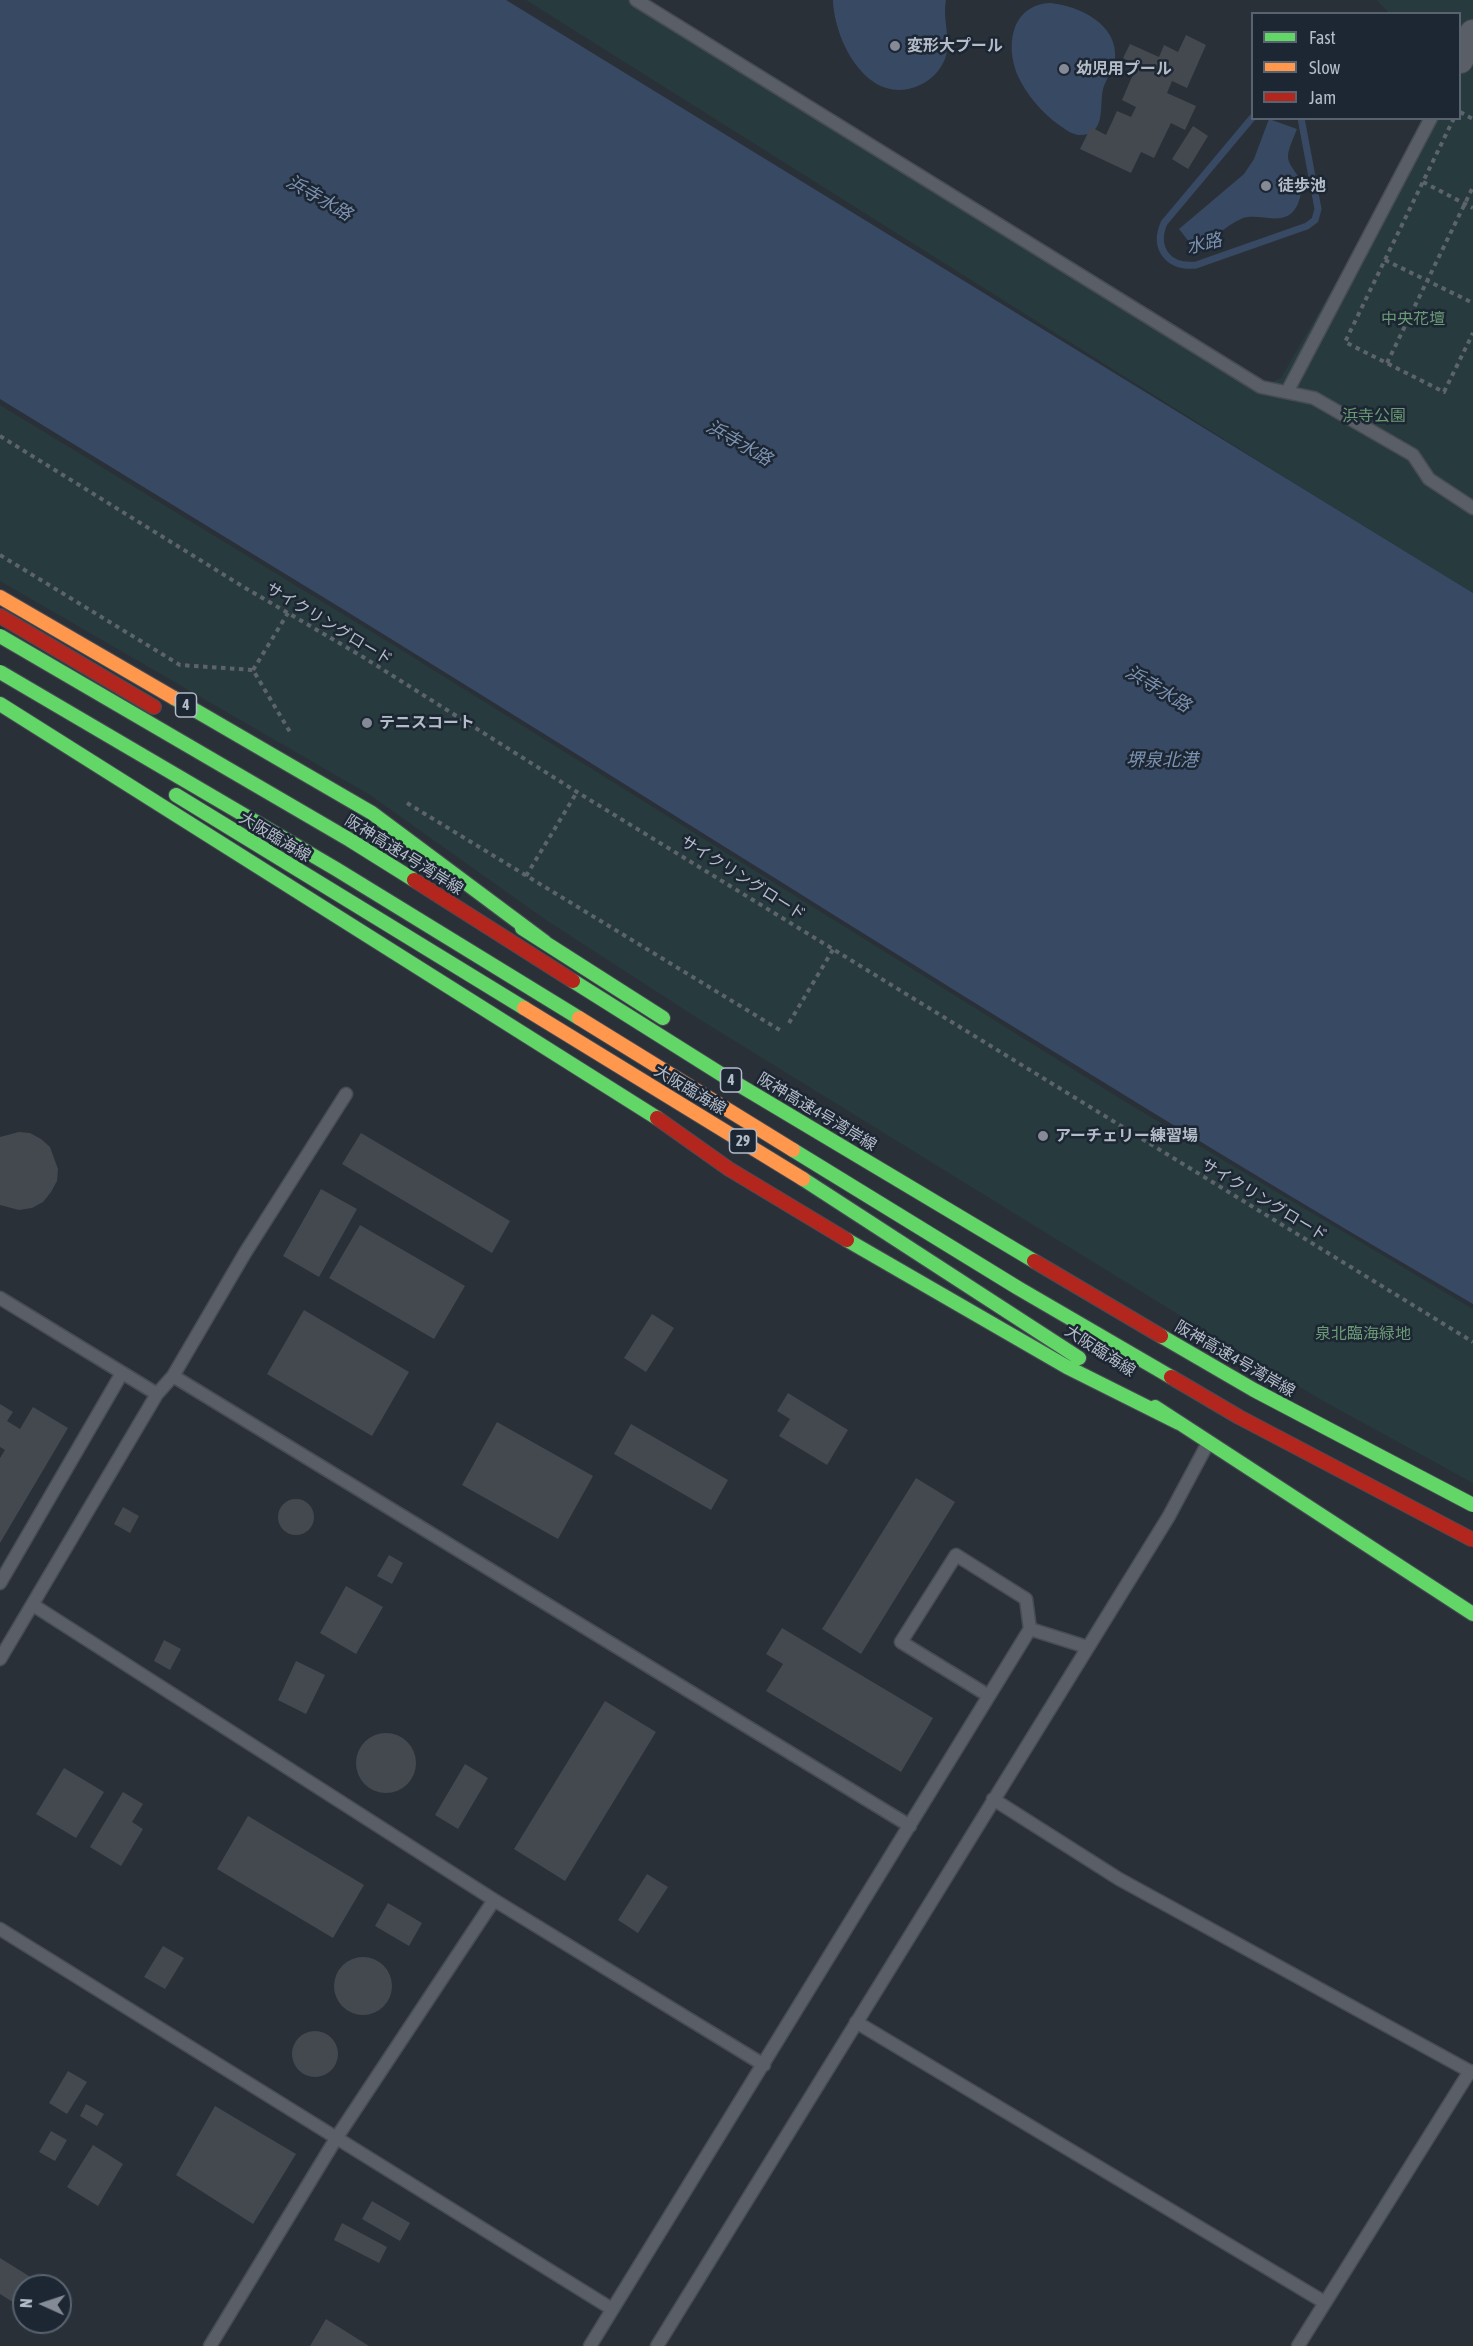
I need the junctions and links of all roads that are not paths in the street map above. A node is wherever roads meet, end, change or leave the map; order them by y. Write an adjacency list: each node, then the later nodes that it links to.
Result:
1 (636, 0): 5 (lane)
2 (1473, 33): 3 (street)
3 (1465, 61)
4 (1430, 120): 5 (lane)
5 (1287, 392): 6 (lane)
6 (1473, 508)
7 (0, 597): 17 (main road, 4)
8 (0, 616): 14 (main road)
9 (0, 636): 30 (main road, 阪神高速4号湾岸線 / 4, bridge)
10 (0, 672): 25 (main road, 4, bridge)
11 (0, 688): 13 (main road)
12 (0, 704): 27 (main road)
13 (40, 712)
14 (164, 713)
15 (159, 785): 27 (main road, 大阪臨海線 / 29)
16 (408, 858): 17 (main road)
17 (545, 942): 18 (main road)
18 (674, 1026)
19 (744, 1071): 26 (main road)
20 (346, 1094): 23 (lane)
21 (0, 1298): 22 (lane)
22 (122, 1373): 24 (lane); 34 (lane)
23 (173, 1376): 24 (lane); 42 (lane)
24 (157, 1394): 35 (lane)
25 (1239, 1417): 31 (main road, bridge); 33 (main road, 4, bridge)
26 (1281, 1420)
27 (1179, 1423): 28 (main road, 大阪臨海線 / 29)
28 (1209, 1442): 36 (main road, 大阪臨海線 / 29); 38 (lane)
29 (1331, 1450): 32 (main road)
30 (1473, 1505)
31 (1387, 1511)
32 (1473, 1535)
33 (1473, 1540)
34 (0, 1583)
35 (33, 1605): 39 (lane); 43 (lane)
36 (1473, 1614)
37 (1030, 1629): 38 (lane); 40 (lane); 40 (lane)
38 (1087, 1647): 41 (lane)
39 (0, 1659)
40 (989, 1696): 42 (lane)
41 (993, 1799): 45 (lane); 47 (lane)
42 (910, 1826): 46 (lane)
43 (494, 1900): 46 (lane); 48 (lane)
44 (0, 1929): 48 (lane)
45 (856, 2022): 49 (lane); 53 (lane)
46 (764, 2065): 50 (lane)
47 (1472, 2072): 49 (lane)
48 (337, 2137): 50 (lane); 51 (lane)
49 (1324, 2302): 54 (lane)
50 (612, 2309): 52 (lane)
51 (210, 2346)
52 (590, 2346)
53 (657, 2346)
54 (1298, 2346)

